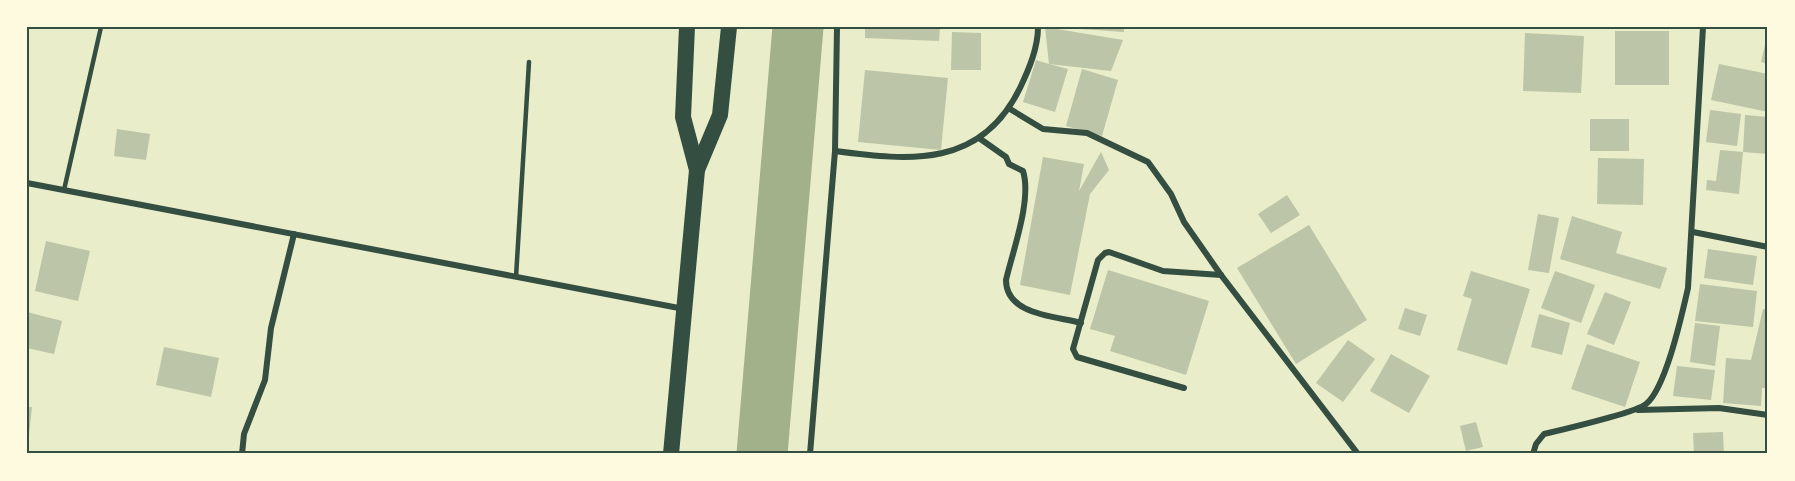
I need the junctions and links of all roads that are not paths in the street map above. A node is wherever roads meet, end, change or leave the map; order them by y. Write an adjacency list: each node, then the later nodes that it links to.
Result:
1 (101, 27): 13 (lane)
2 (687, 27): 11 (highway)
3 (729, 27): 11 (highway)
4 (837, 27): 10 (street)
5 (1038, 27): 8 (street)
6 (1702, 27): 14 (street)
7 (529, 62): 18 (lane)
8 (1010, 109): 9 (street); 17 (street)
9 (979, 138): 10 (street); 20 (street)
10 (835, 151): 26 (street)
11 (697, 170): 19 (highway)
12 (27, 183): 13 (street)
13 (64, 190): 15 (street)
14 (1693, 232): 16 (street); 22 (street)
15 (294, 234): 18 (street); 24 (street)
16 (1768, 247)
17 (1221, 275): 20 (street); 27 (street)
18 (516, 277): 19 (street)
19 (684, 309): 25 (highway)
20 (1081, 323): 21 (street)
21 (1184, 388)
22 (1638, 410): 23 (street); 28 (street)
23 (1768, 414)
24 (242, 454)
25 (671, 454)
26 (810, 454)
27 (1358, 454)
28 (1533, 454)

